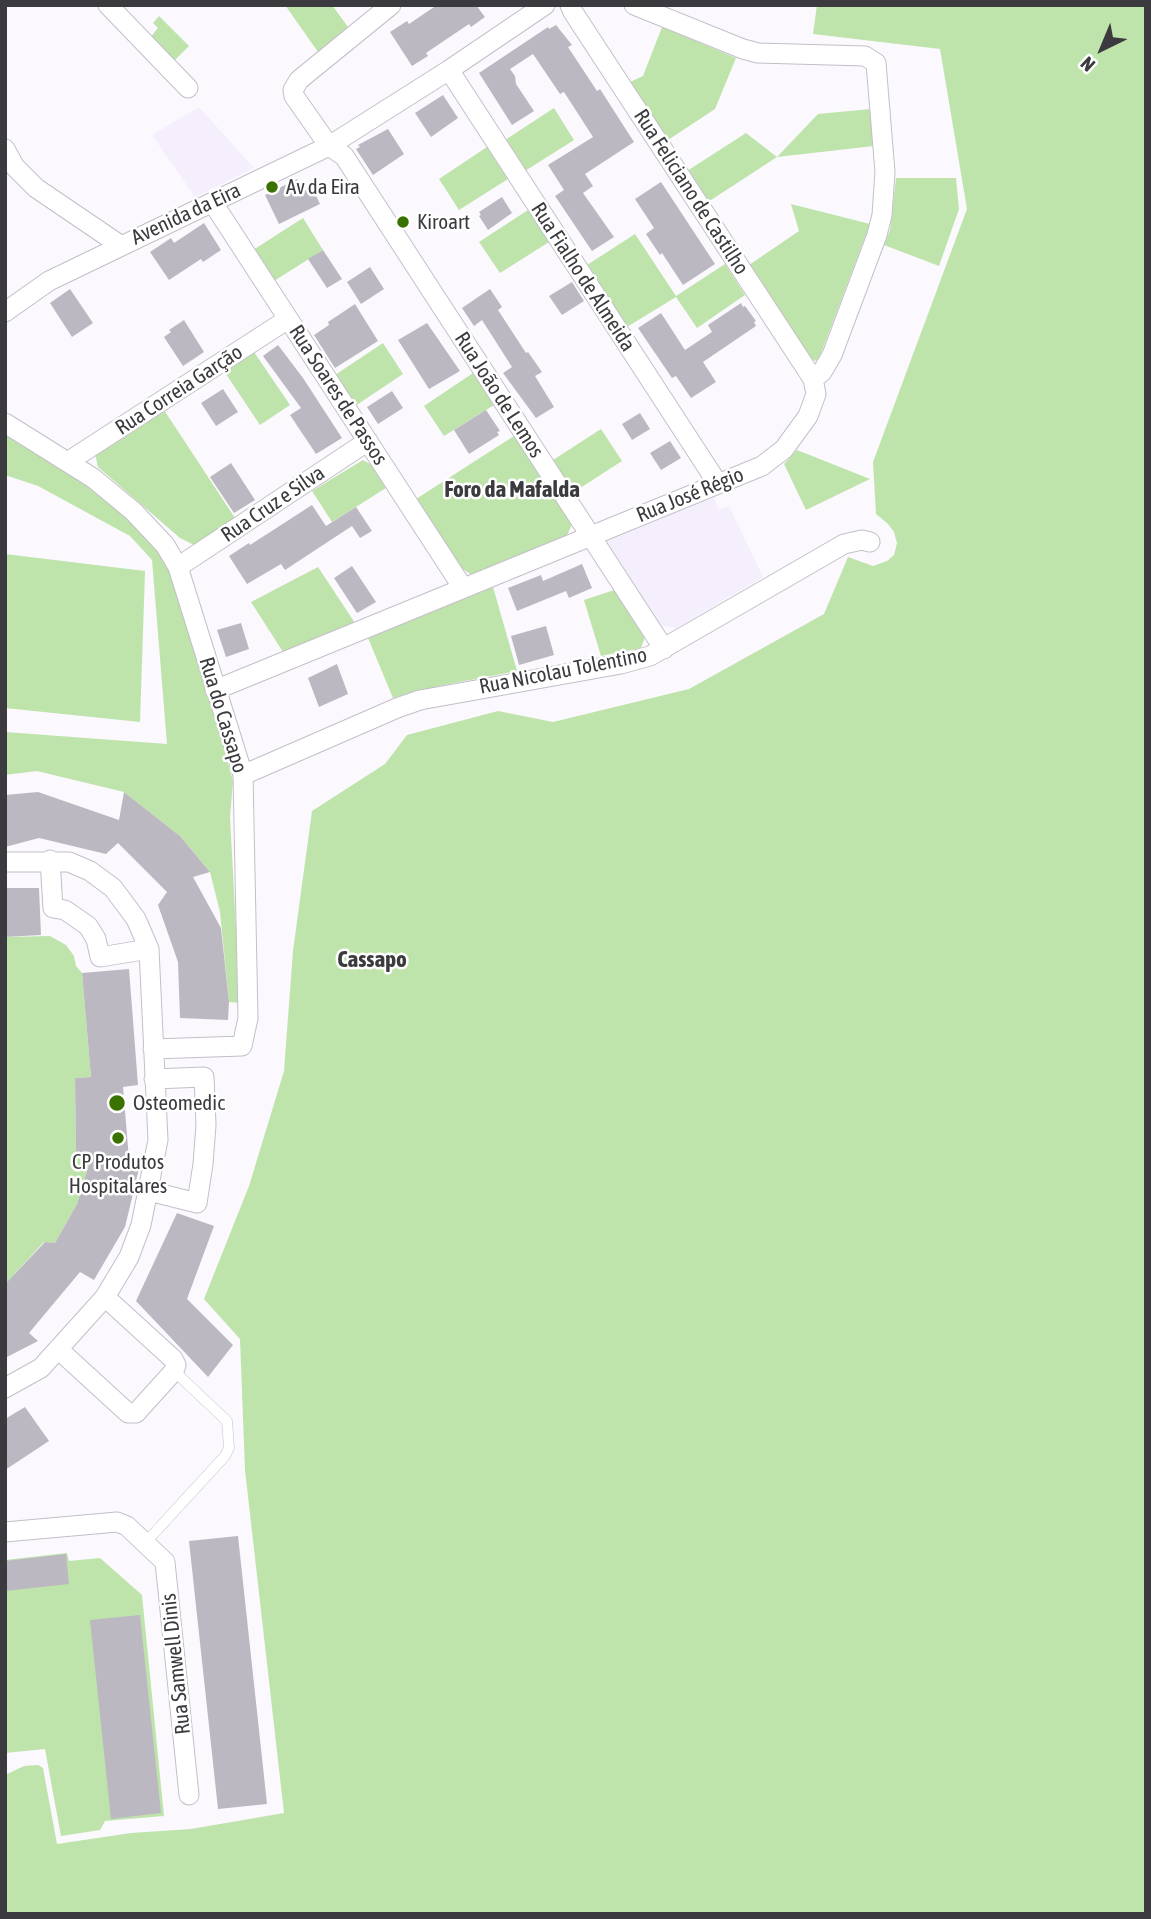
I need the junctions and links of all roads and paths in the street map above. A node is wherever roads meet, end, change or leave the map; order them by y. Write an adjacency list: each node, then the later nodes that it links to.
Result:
1 (108, 5): 7 (street)
2 (391, 5): 8 (street, Rua João de Lemos)
3 (545, 5): 6 (street, Avenida da Eira)
4 (570, 5): 14 (street, Rua Feliciano de Castilho)
5 (634, 5): 14 (street)
6 (449, 70): 8 (street, Avenida da Eira); 18 (street, Rua Fialho de Almeida)
7 (188, 89)
8 (329, 146): 10 (street, Avenida da Eira); 19 (street, Rua João de Lemos)
9 (5, 149): 11 (street)
10 (213, 203): 11 (street, Avenida da Eira); 13 (street, Rua Soares de Passos)
11 (120, 245): 12 (street, Avenida da Eira)
12 (5, 312)
13 (288, 319): 16 (street, Rua Soares de Passos); 17 (street, Rua Correia Garção)
14 (813, 379): 18 (street, Rua José Régio)
15 (5, 423): 17 (street, Rua do Cassapo)
16 (368, 441): 21 (street, Rua Cruz e Silva); 22 (street, Rua Soares de Passos)
17 (69, 461): 21 (street, Rua do Cassapo)
18 (718, 484): 19 (street, Rua José Régio)
19 (590, 536): 22 (street, Rua José Régio); 23 (street, Rua João de Lemos)
20 (870, 542): 23 (street, Rua Nicolau Tolentino)
21 (178, 567): 24 (street, Rua do Cassapo)
22 (463, 588): 24 (street, Rua José Régio)
23 (664, 649): 25 (street, Rua Nicolau Tolentino)
24 (215, 690): 25 (street, Rua do Cassapo)
25 (243, 775): 29 (street, Rua do Cassapo)
26 (50, 860): 27 (street); 28 (street); 28 (street)
27 (5, 862)
28 (149, 949): 29 (street)
29 (153, 1049): 30 (street)
30 (154, 1079): 31 (street); 31 (street)
31 (149, 1191): 32 (street)
32 (105, 1297): 33 (street); 34 (street)
33 (58, 1349): 34 (street); 35 (street)
34 (174, 1371): 37 (lane)
35 (5, 1388)
36 (5, 1532): 37 (street, Rua Samwell Dinis)
37 (145, 1542): 38 (street, Rua Samwell Dinis)
38 (189, 1795)

